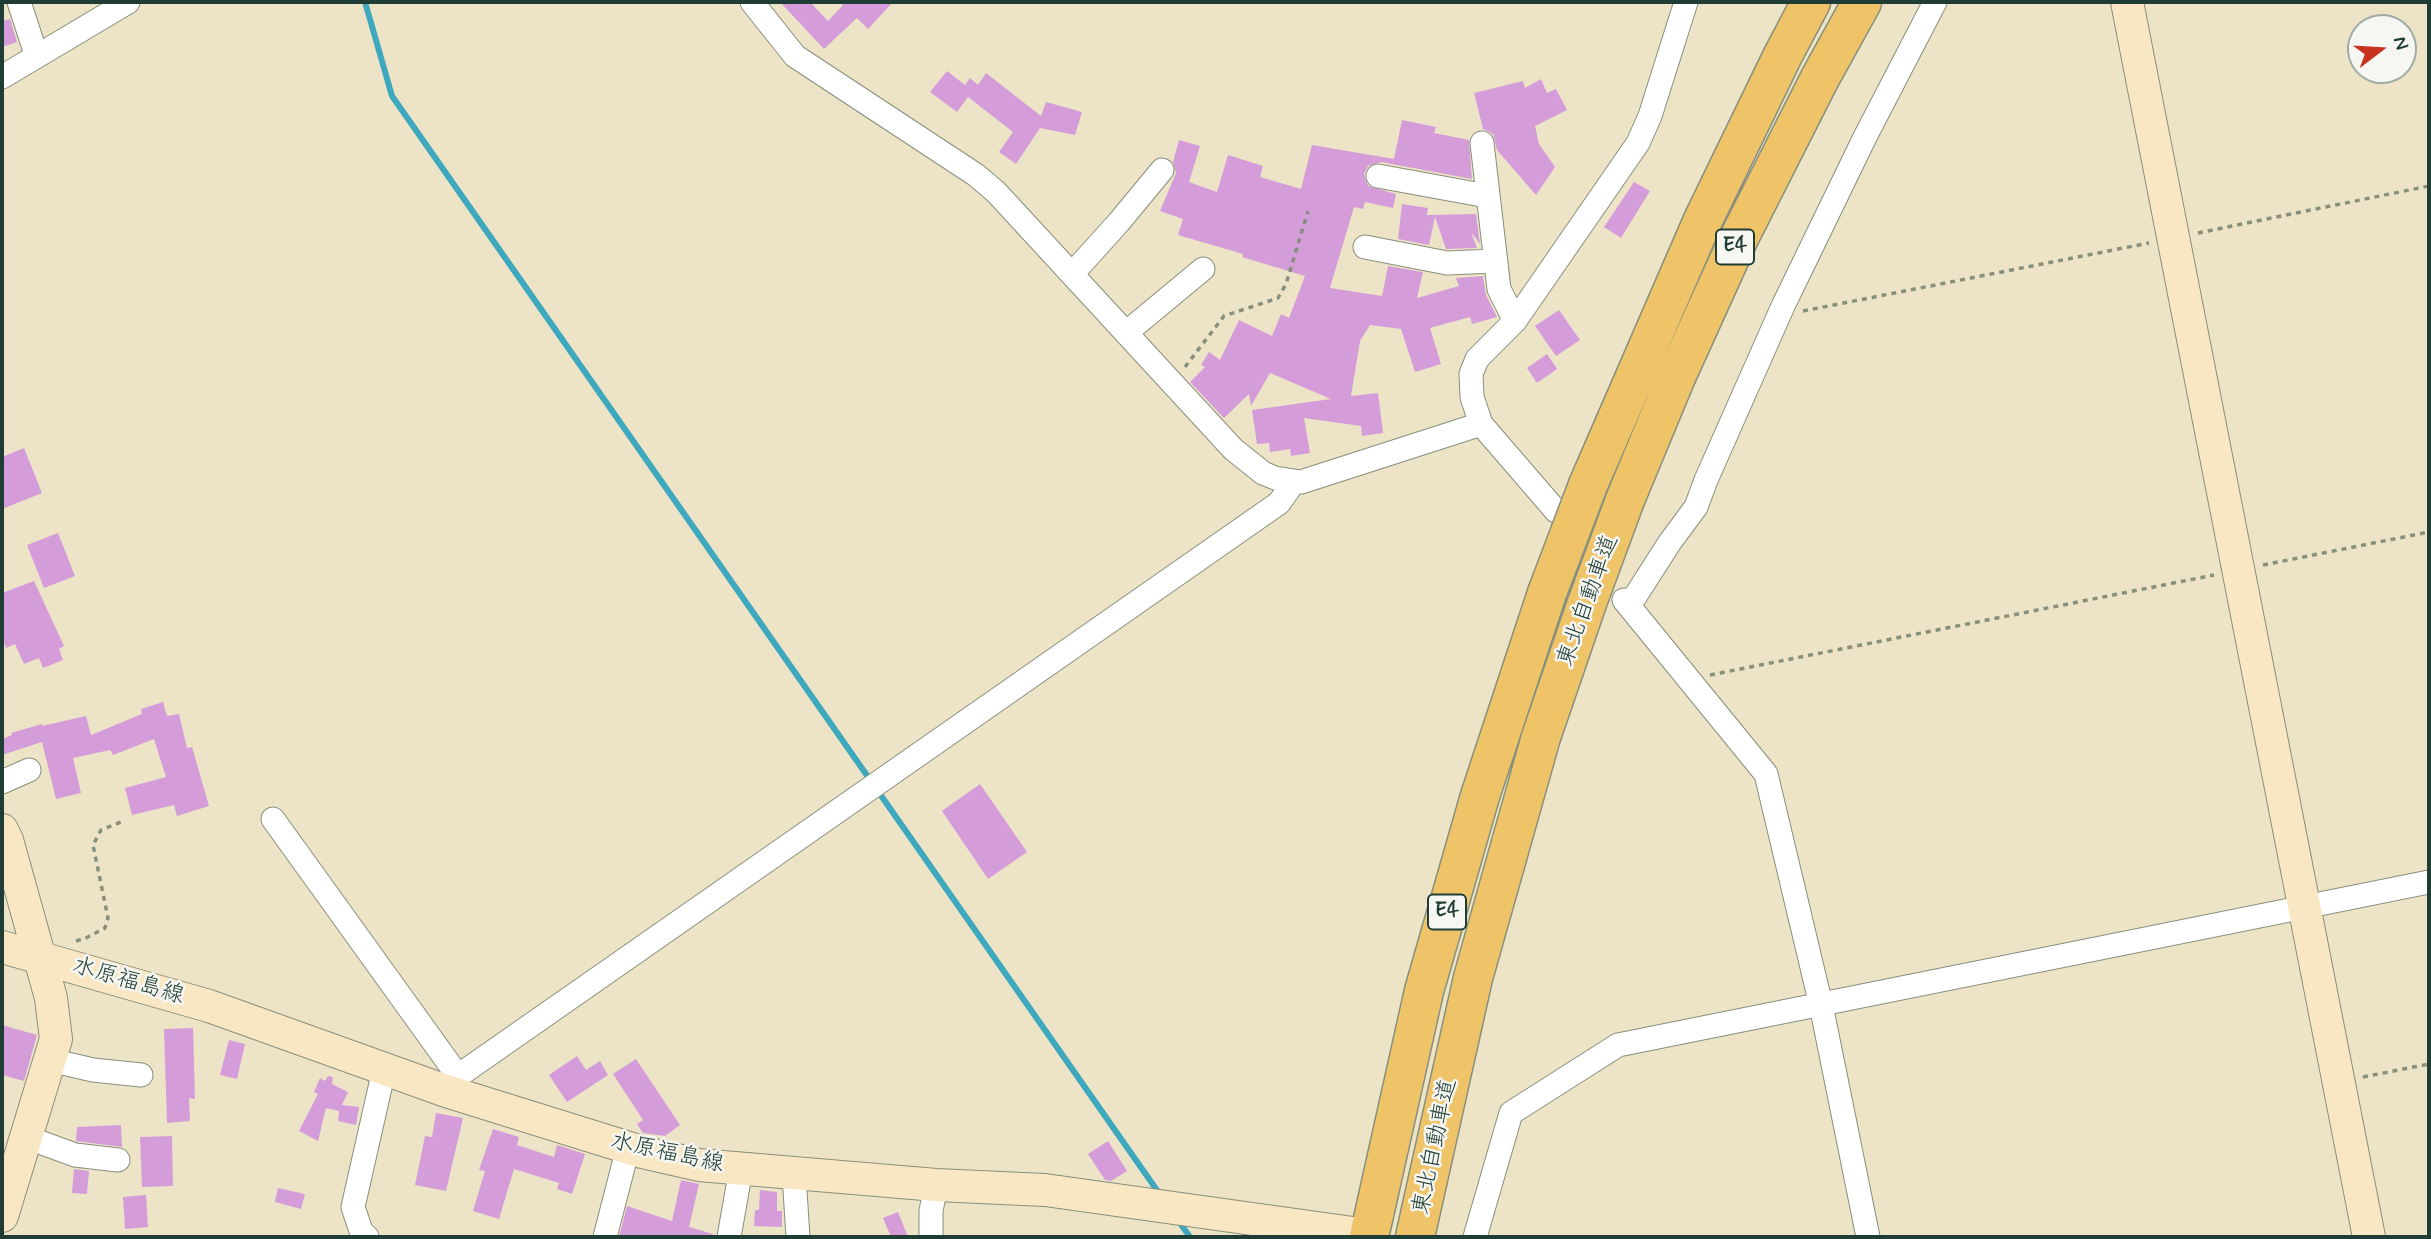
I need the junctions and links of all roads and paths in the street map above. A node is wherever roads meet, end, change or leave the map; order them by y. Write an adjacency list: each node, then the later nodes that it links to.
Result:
1 (19, 2): 9 (street)
2 (128, 2): 9 (street)
3 (752, 2): 21 (street)
4 (1686, 2): 23 (street)
5 (1811, 2): 55 (highway, 東北自動車道 / E4, bridge)
6 (1862, 2): 61 (highway, 東北自動車道 / E4, bridge)
7 (1935, 2): 22 (street)
8 (2127, 2): 17 (street)
9 (36, 54): 10 (street)
10 (2, 76)
11 (1482, 143): 15 (street)
12 (1162, 170): 21 (street)
13 (1378, 176): 15 (street)
14 (2429, 186): 17 (path)
15 (1487, 196): 19 (street)
16 (1308, 211): 25 (path)
17 (2173, 238): 22 (path); 30 (street)
18 (1365, 247): 19 (street)
19 (1496, 261): 23 (street)
20 (1203, 268): 24 (street)
21 (1073, 273): 24 (street)
22 (1783, 306): 31 (street)
23 (1515, 321): 26 (street)
24 (1127, 332): 25 (street)
25 (1173, 382): 27 (street)
26 (1482, 424): 27 (street); 28 (street)
27 (1287, 481): 47 (street)
28 (1556, 511)
29 (2429, 532): 30 (path)
30 (2239, 570): 31 (path); 38 (street)
31 (1688, 679): 41 (street)
32 (29, 771): 33 (street)
33 (2, 782)
34 (274, 819): 47 (street)
35 (121, 822): 40 (path)
36 (2, 830): 40 (street)
37 (2429, 882): 38 (street)
38 (2305, 906): 41 (street); 46 (street)
39 (2, 947): 40 (street, 水原福島線)
40 (38, 951): 42 (street); 44 (street, 水原福島線)
41 (1821, 1005): 62 (street); 63 (street)
42 (50, 1060): 45 (street); 48 (street)
43 (2429, 1064): 46 (path)
44 (384, 1070): 47 (street, 水原福島線); 56 (street)
45 (141, 1075)
46 (2339, 1082): 64 (street)
47 (452, 1084): 49 (street, 水原福島線)
48 (26, 1137): 50 (street); 54 (street)
49 (628, 1148): 51 (street, 水原福島線); 57 (street)
50 (118, 1160)
51 (741, 1170): 52 (street, 水原福島線); 58 (street)
52 (794, 1175): 53 (street, 水原福島線); 59 (street)
53 (936, 1185): 55 (street, 水原福島線); 60 (street)
54 (2, 1216)
55 (1364, 1236)
56 (367, 1237)
57 (605, 1237)
58 (729, 1237)
59 (798, 1237)
60 (931, 1237)
61 (1415, 1237)
62 (1475, 1237)
63 (1868, 1237)
64 (2369, 1237)

